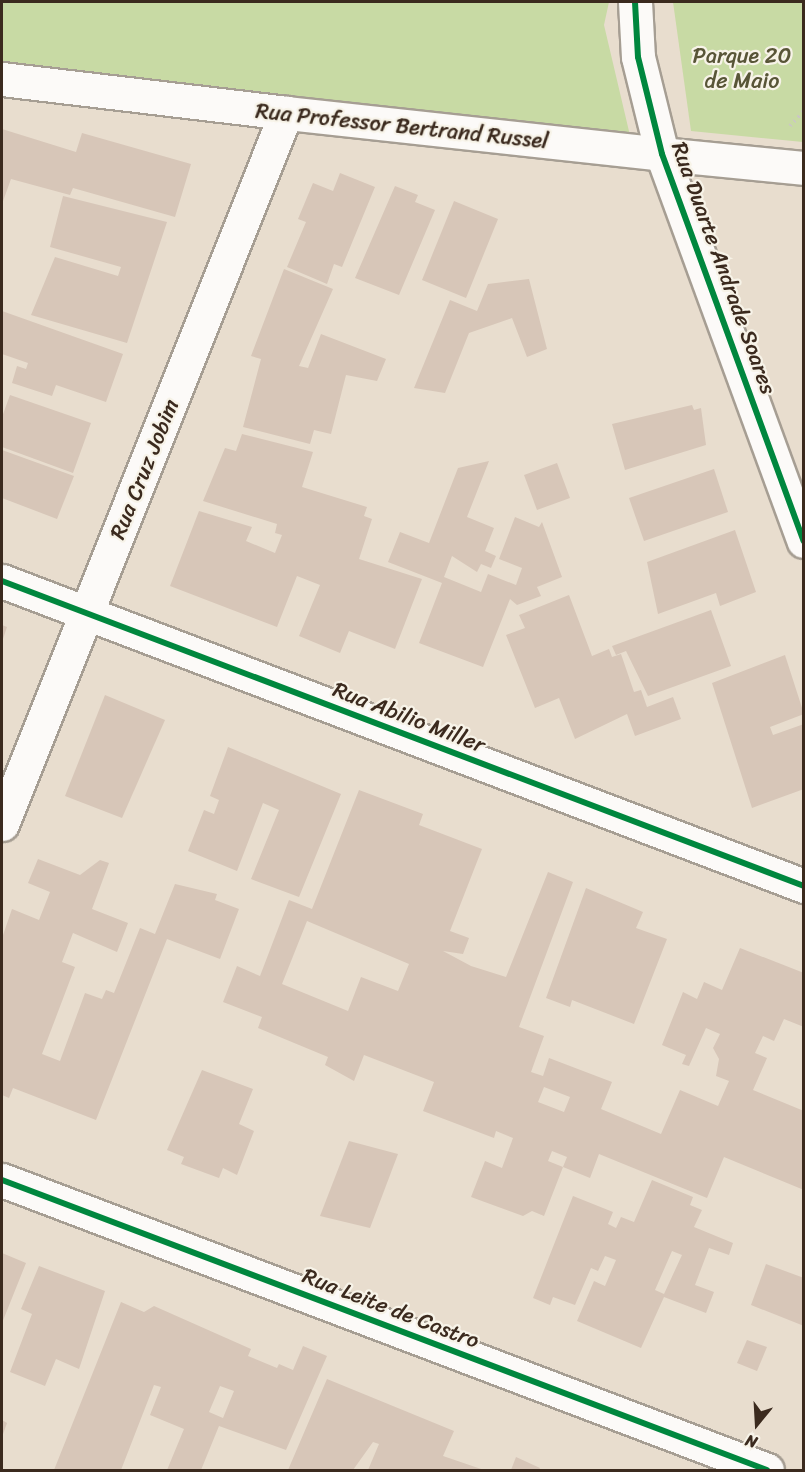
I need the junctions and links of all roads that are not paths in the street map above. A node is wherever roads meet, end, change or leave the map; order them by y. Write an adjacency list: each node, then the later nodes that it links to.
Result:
1 (634, 2): 4 (street, Rua Duarte Andrade Soares)
2 (2, 79): 3 (street, Rua Professor Bertrand Russel)
3 (286, 113): 4 (street, Rua Professor Bertrand Russel); 8 (street, Rua Cruz Jobim)
4 (662, 154): 5 (street, Rua Professor Bertrand Russel); 6 (street, Rua Duarte Andrade Soares)
5 (804, 168)
6 (804, 541)
7 (2, 581): 8 (street, Rua Abilio Miller)
8 (86, 615): 9 (street, Rua Cruz Jobim); 10 (street, Rua Abilio Miller)
9 (2, 824)
10 (804, 886)
11 (2, 1180): 12 (street, Rua Leite de Castro)
12 (767, 1470)

